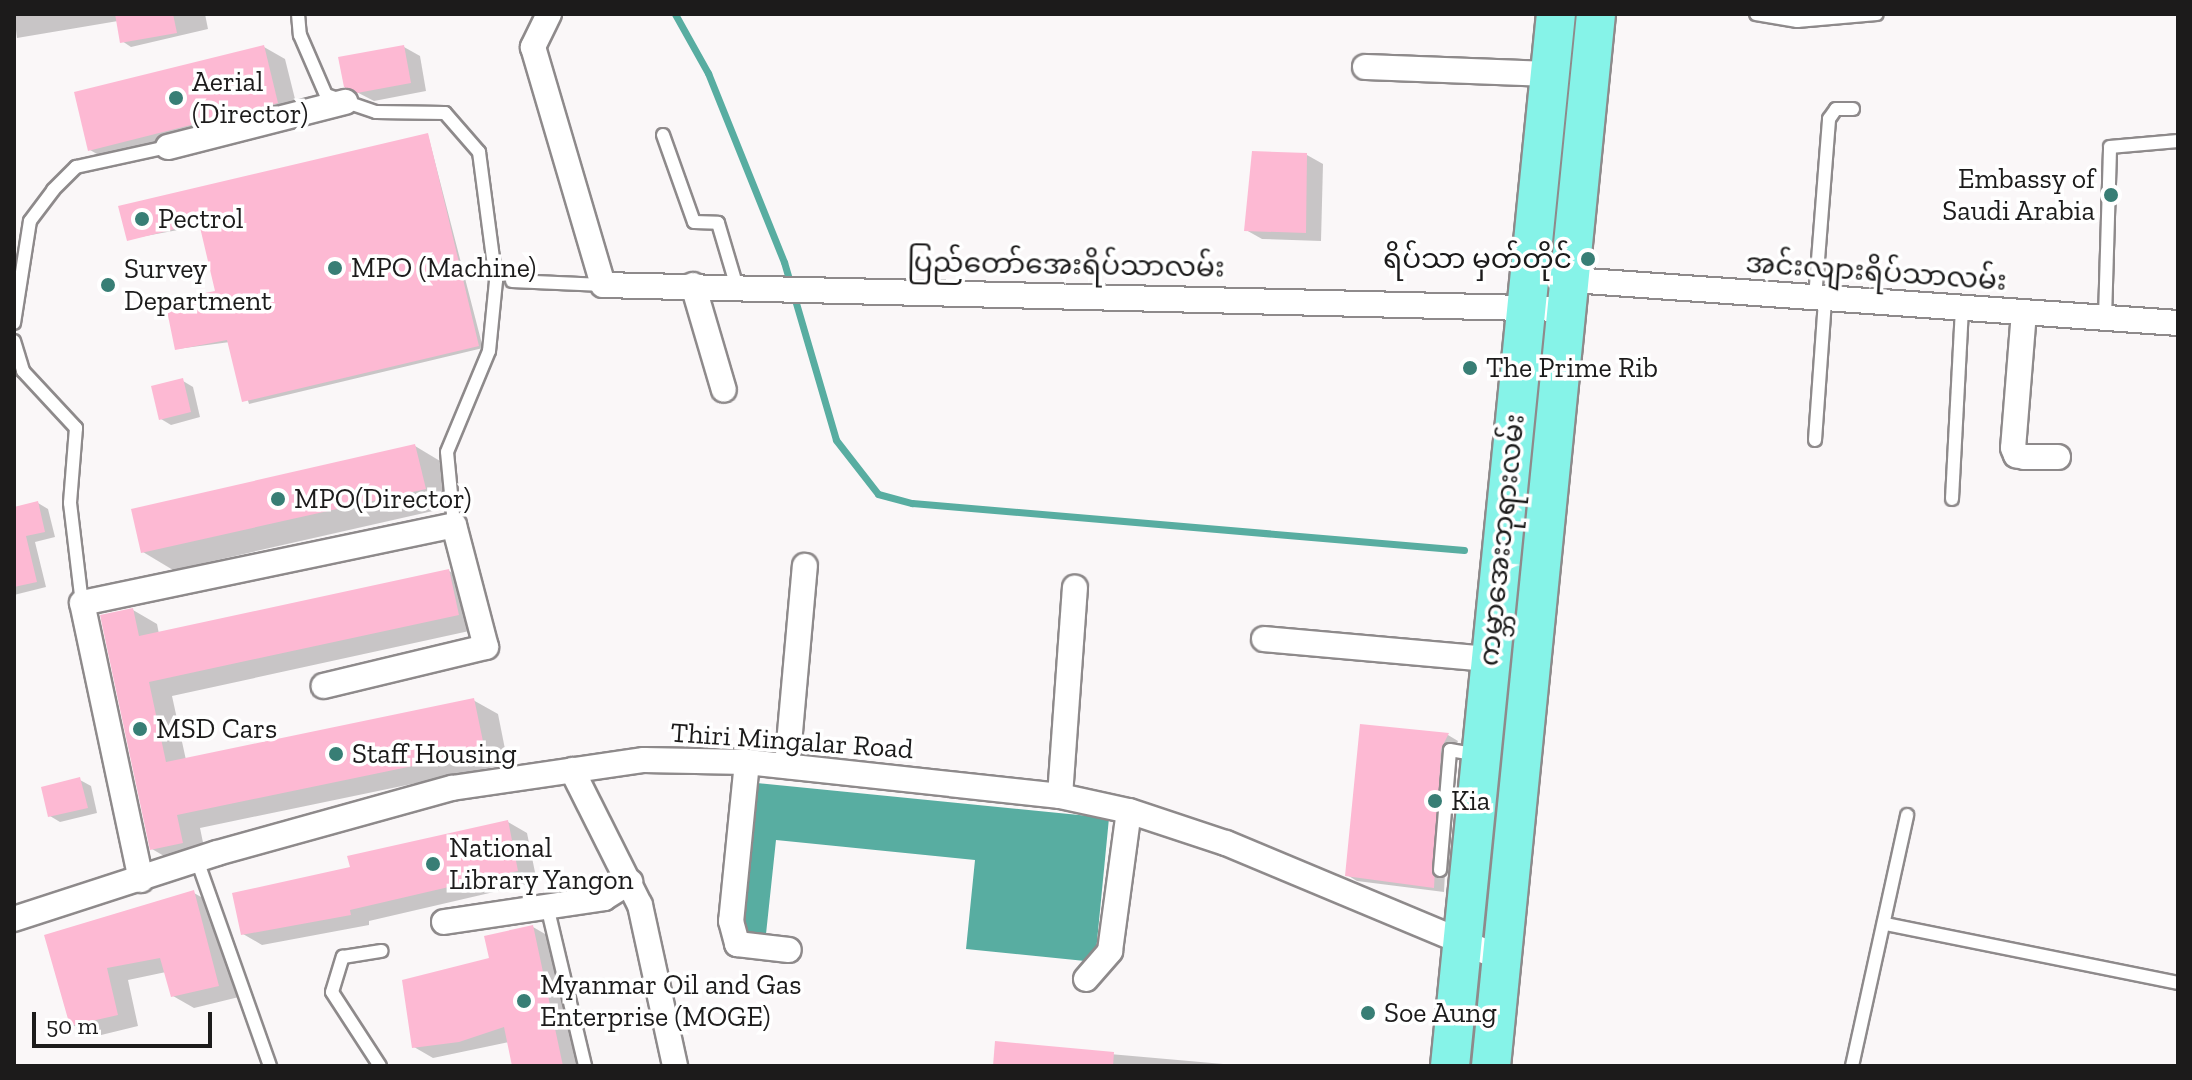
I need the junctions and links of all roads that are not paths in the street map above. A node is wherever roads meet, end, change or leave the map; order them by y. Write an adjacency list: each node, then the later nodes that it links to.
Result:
1 (298, 14): 9 (lane)
2 (549, 14): 15 (street)
3 (1556, 14): 8 (main road, ကမ္ဘာအေးဘုရားလမ်း)
4 (1596, 14): 19 (main road, ကမ္ဘာအေးဘုရားလမ်း)
5 (1756, 14): 6 (lane)
6 (1877, 14)
7 (1365, 67): 8 (street)
8 (1550, 74): 18 (main road, ကမ္ဘာအေးဘုရားလမ်း)
9 (345, 102): 13 (street); 31 (lane)
10 (1853, 109): 20 (lane)
11 (663, 135): 17 (lane)
12 (2178, 141): 23 (lane)
13 (168, 147): 24 (lane)
14 (512, 281): 15 (lane)
15 (603, 285): 16 (street, ပြည်တော်အေးရိပ်သာလမ်း)
16 (693, 285): 17 (street, ပြည်တော်အေးရိပ်သာလမ်း); 27 (street)
17 (737, 287): 18 (street, ပြည်တော်အေးရိပ်သာလမ်း)
18 (1528, 292): 19 (street, ပြည်တော်အေးရိပ်သာလမ်း); 36 (main road, ကမ္ဘာအေးဘုရားလမ်း)
19 (1568, 295): 20 (street, အင်းလျားရိပ်သာလမ်း); 56 (main road, ကမ္ဘာအေးဘုရားလမ်း)
20 (1820, 298): 21 (street, အင်းလျားရိပ်သာလမ်း); 28 (lane)
21 (1962, 307): 22 (street, အင်းလျားရိပ်သာလမ်း); 30 (lane)
22 (2024, 312): 23 (street, အင်းလျားရိပ်သာလမ်း); 29 (street)
23 (2105, 318): 25 (street, အင်းလျားရိပ်သာလမ်း)
24 (14, 323)
25 (2178, 323)
26 (14, 341): 34 (lane)
27 (724, 390)
28 (1815, 440)
29 (2058, 457)
30 (1952, 499)
31 (454, 525): 34 (street); 37 (street)
32 (805, 566): 40 (street)
33 (1075, 588): 42 (street)
34 (82, 603): 47 (street)
35 (1264, 639): 36 (street)
36 (1490, 659): 38 (main road, ကမ္ဘာအေးဘုရားလမ်း)
37 (324, 686)
38 (1481, 756): 46 (lane); 53 (main road, ကမ္ဘာအေးဘုရားလမ်း)
39 (747, 762): 40 (street, Thiri Mingalar Road); 41 (street, Thiri Mingalar Road); 54 (street)
40 (787, 766): 42 (street, Thiri Mingalar Road)
41 (572, 770): 45 (street, Thiri Mingalar Road); 48 (street)
42 (1060, 796): 43 (street, Thiri Mingalar Road)
43 (1129, 811): 53 (street, Thiri Mingalar Road); 57 (street)
44 (1907, 815): 52 (lane)
45 (197, 860): 47 (street, Thiri Mingalar Road); 59 (lane)
46 (1440, 870)
47 (141, 880): 50 (street, Thiri Mingalar Road)
48 (630, 882): 49 (street); 62 (street)
49 (547, 906): 51 (street); 61 (lane)
50 (14, 919)
51 (444, 922)
52 (1886, 924): 58 (lane); 65 (lane)
53 (1461, 945): 56 (street, Thiri Mingalar Road); 63 (main road, ကမ္ဘာအေးဘုရားလမ်း)
54 (789, 950)
55 (382, 951): 60 (lane)
56 (1501, 958): 64 (main road, ကမ္ဘာအေးဘုရားလမ်း)
57 (1086, 979)
58 (2178, 983)
59 (270, 1066)
60 (380, 1066)
61 (585, 1066)
62 (675, 1066)
63 (1450, 1066)
64 (1491, 1066)
65 (1852, 1066)

